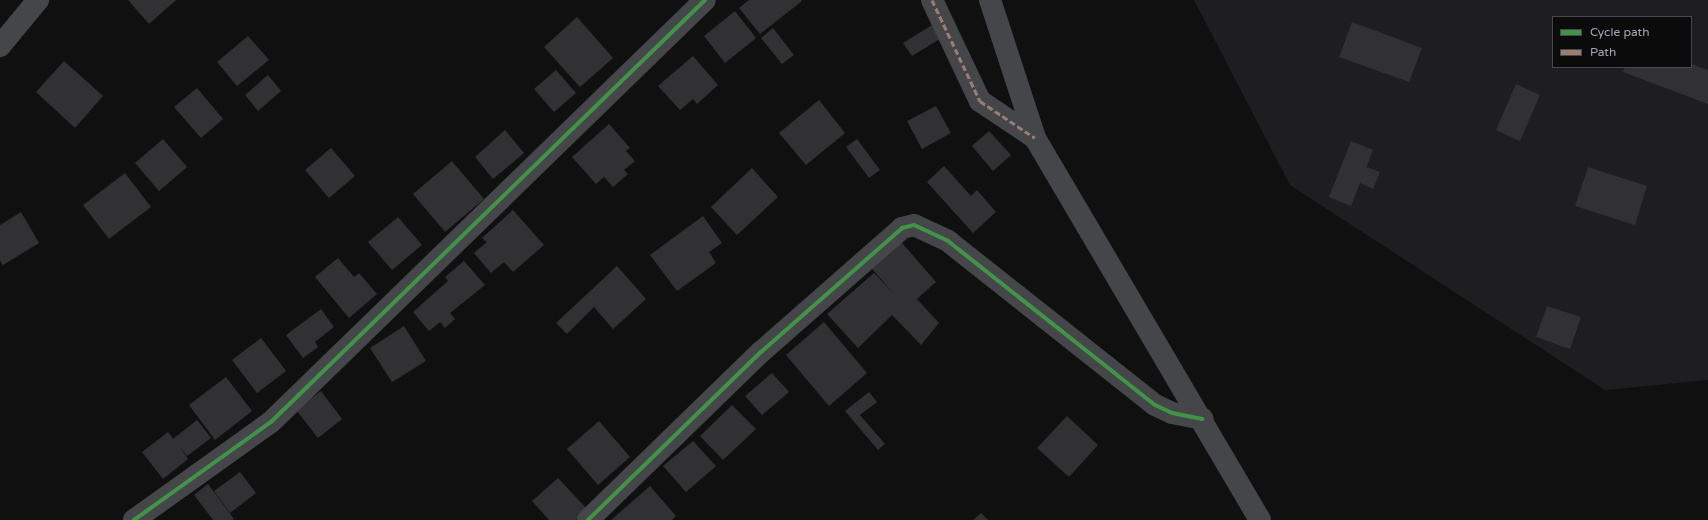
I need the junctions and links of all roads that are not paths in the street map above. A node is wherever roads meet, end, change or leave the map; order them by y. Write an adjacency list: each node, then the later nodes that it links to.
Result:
1 (38, 0): 5 (street)
2 (705, 0): 8 (street)
3 (932, 0): 6 (street)
4 (990, 0): 6 (street)
5 (0, 46)
6 (1035, 138): 7 (street)
7 (1202, 419): 9 (street); 10 (street)
8 (134, 520)
9 (588, 520)
10 (1260, 520)

